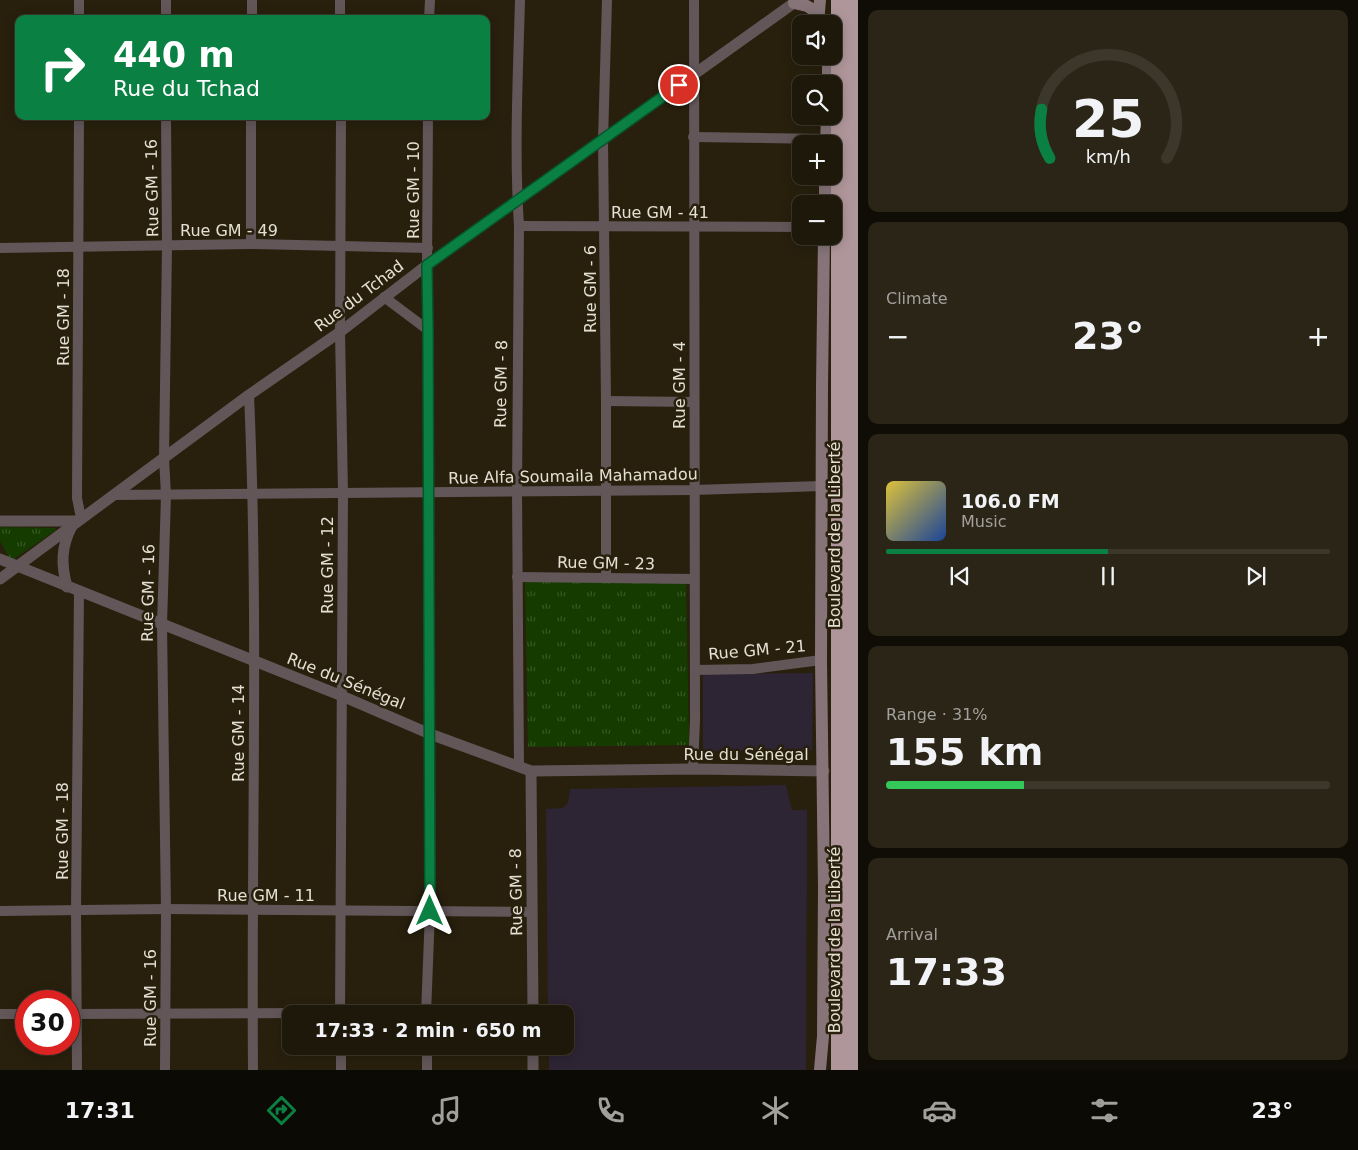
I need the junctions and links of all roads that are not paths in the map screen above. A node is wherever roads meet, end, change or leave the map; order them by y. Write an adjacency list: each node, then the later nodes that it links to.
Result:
1 (79, 0): 14 (street)
2 (166, 0): 15 (street)
3 (252, 0): 16 (street)
4 (340, 0): 17 (street)
5 (430, 0): 18 (street)
6 (520, 0): 29 (street, Rue GM - 8)
7 (607, 0): 27 (street, Rue GM - 6)
8 (694, 0): 20 (street, Rue GM - 4)
9 (828, 0): 19 (main road)
10 (838, 0): 106 (highway, Boulevard de la Liberté)
11 (851, 0): 107 (highway, Boulevard de la Liberté)
12 (796, 2): 13 (main road); 20 (street, Rue du Tchad)
13 (819, 12)
14 (79, 15)
15 (166, 15)
16 (252, 15)
17 (340, 15)
18 (429, 15)
19 (827, 15)
20 (695, 74): 26 (street, Rue GM - 4); 27 (street, Rue du Tchad)
21 (79, 120): 37 (street, Rue GM - 18)
22 (166, 120): 35 (street, Rue GM - 16)
23 (251, 120): 34 (street)
24 (341, 120): 38 (street, Rue GM - 12)
25 (428, 120): 40 (street, Rue GM - 10)
26 (693, 138): 28 (street); 32 (street, Rue GM - 4)
27 (603, 140): 29 (street, Rue du Tchad); 31 (street, Rue GM - 6)
28 (792, 141)
29 (517, 200): 30 (street, Rue GM - 8); 41 (street, Rue du Tchad)
30 (519, 226): 31 (street, Rue GM - 41); 53 (street, Rue GM - 8)
31 (604, 227): 32 (street, Rue GM - 41); 46 (street, Rue GM - 6)
32 (693, 227): 33 (street, Rue GM - 41); 47 (street, Rue GM - 4)
33 (792, 227)
34 (251, 244): 35 (street, Rue GM - 49); 38 (street, Rue GM - 49)
35 (167, 245): 37 (street, Rue GM - 49); 48 (street, Rue GM - 16)
36 (824, 245): 49 (main road, Boulevard de la Liberté)
37 (79, 246): 39 (street, Rue GM - 49); 58 (street, Rue GM - 18)
38 (341, 246): 40 (street, Rue GM - 49); 44 (street, Rue GM - 12)
39 (0, 248)
40 (428, 248): 41 (street, Rue GM - 10)
41 (427, 265): 42 (street, Rue du Tchad); 43 (street, Rue GM - 10)
42 (384, 297): 43 (street); 44 (street, Rue du Tchad)
43 (428, 330): 52 (street, Rue GM - 10)
44 (340, 332): 45 (street, Rue du Tchad); 54 (street, Rue GM - 12)
45 (249, 395): 48 (street, Rue du Tchad); 55 (street, Rue GM - 14)
46 (606, 401): 47 (street); 51 (street, Rue GM - 6)
47 (694, 402): 50 (street, Rue GM - 4)
48 (164, 458): 56 (street, Rue du Tchad); 57 (street, Rue GM - 16)
49 (822, 486): 50 (street, Rue Alfa Soumaila Mahamadou); 69 (main road, Boulevard de la Liberté)
50 (694, 490): 51 (street, Rue Alfa Soumaila Mahamadou); 65 (street, Rue GM - 4)
51 (606, 491): 53 (street, Rue Alfa Soumaila Mahamadou); 63 (street, Rue GM - 6)
52 (428, 492): 53 (street, Rue Alfa Soumaila Mahamadou); 54 (street, Rue Alfa Soumaila Mahamadou); 73 (street, Rue GM - 10)
53 (517, 492): 62 (street, Rue GM - 8)
54 (343, 493): 55 (street, Rue Alfa Soumaila Mahamadou); 72 (street, Rue GM - 12)
55 (253, 494): 57 (street, Rue Alfa Soumaila Mahamadou); 70 (street, Rue GM - 14)
56 (114, 495): 57 (street, Rue Alfa Soumaila Mahamadou); 58 (street, Rue du Tchad)
57 (166, 495): 68 (street, Rue GM - 16)
58 (77, 521): 59 (street); 61 (street, Rue du Tchad); 66 (street)
59 (0, 522)
60 (0, 559): 61 (street, Rue du Sénégal)
61 (16, 567): 64 (street, Rue du Tchad); 66 (street, Rue du Sénégal)
62 (517, 577): 63 (street, Rue GM - 23); 74 (street, Rue GM - 8)
63 (606, 577): 65 (street, Rue GM - 23)
64 (0, 579)
65 (694, 579): 71 (street, Rue GM - 4)
66 (67, 587): 67 (street, Rue du Sénégal)
67 (79, 592): 68 (street, Rue du Sénégal); 78 (street, Rue GM - 18)
68 (162, 625): 70 (street, Rue du Sénégal); 79 (street, Rue GM - 16)
69 (822, 660): 71 (street, Rue GM - 21); 77 (main road, Boulevard de la Liberté)
70 (254, 661): 72 (street, Rue du Sénégal); 80 (street, Rue GM - 14)
71 (695, 670): 75 (street, Rue GM - 4)
72 (342, 696): 73 (street, Rue du Sénégal); 81 (street, Rue GM - 12)
73 (430, 734): 74 (street, Rue du Sénégal); 83 (street, Rue GM - 10)
74 (519, 767): 76 (street, Rue du Sénégal)
75 (693, 769): 76 (street, Rue du Sénégal); 77 (street, Rue du Sénégal)
76 (531, 771): 84 (street, Rue GM - 8)
77 (824, 771): 105 (main road, Boulevard de la Liberté)
78 (76, 909): 79 (street, Rue GM - 11); 82 (street, Rue GM - 11); 85 (street, Rue GM - 18)
79 (166, 909): 80 (street, Rue GM - 11); 92 (street, Rue GM - 16)
80 (252, 910): 81 (street, Rue GM - 11); 93 (street, Rue GM - 14)
81 (341, 910): 83 (street, Rue GM - 11); 86 (street, Rue GM - 12)
82 (0, 911)
83 (430, 911): 84 (street, Rue GM - 11); 87 (street, Rue GM - 10)
84 (532, 912): 88 (street, Rue GM - 8)
85 (74, 990)
86 (340, 1005)
87 (426, 1005)
88 (533, 1005)
89 (0, 1014): 90 (street)
90 (15, 1014)
91 (80, 1014): 92 (street)
92 (164, 1014): 93 (street); 100 (street, Rue GM - 16)
93 (253, 1014): 94 (street); 101 (street, Rue GM - 14)
94 (282, 1014)
95 (76, 1055): 99 (street, Rue GM - 18)
96 (341, 1055): 102 (street)
97 (427, 1055): 103 (street)
98 (533, 1055): 104 (street)
99 (77, 1070)
100 (165, 1070)
101 (253, 1070)
102 (341, 1070)
103 (427, 1070)
104 (533, 1070)
105 (820, 1070)
106 (838, 1070)
107 (851, 1070)

